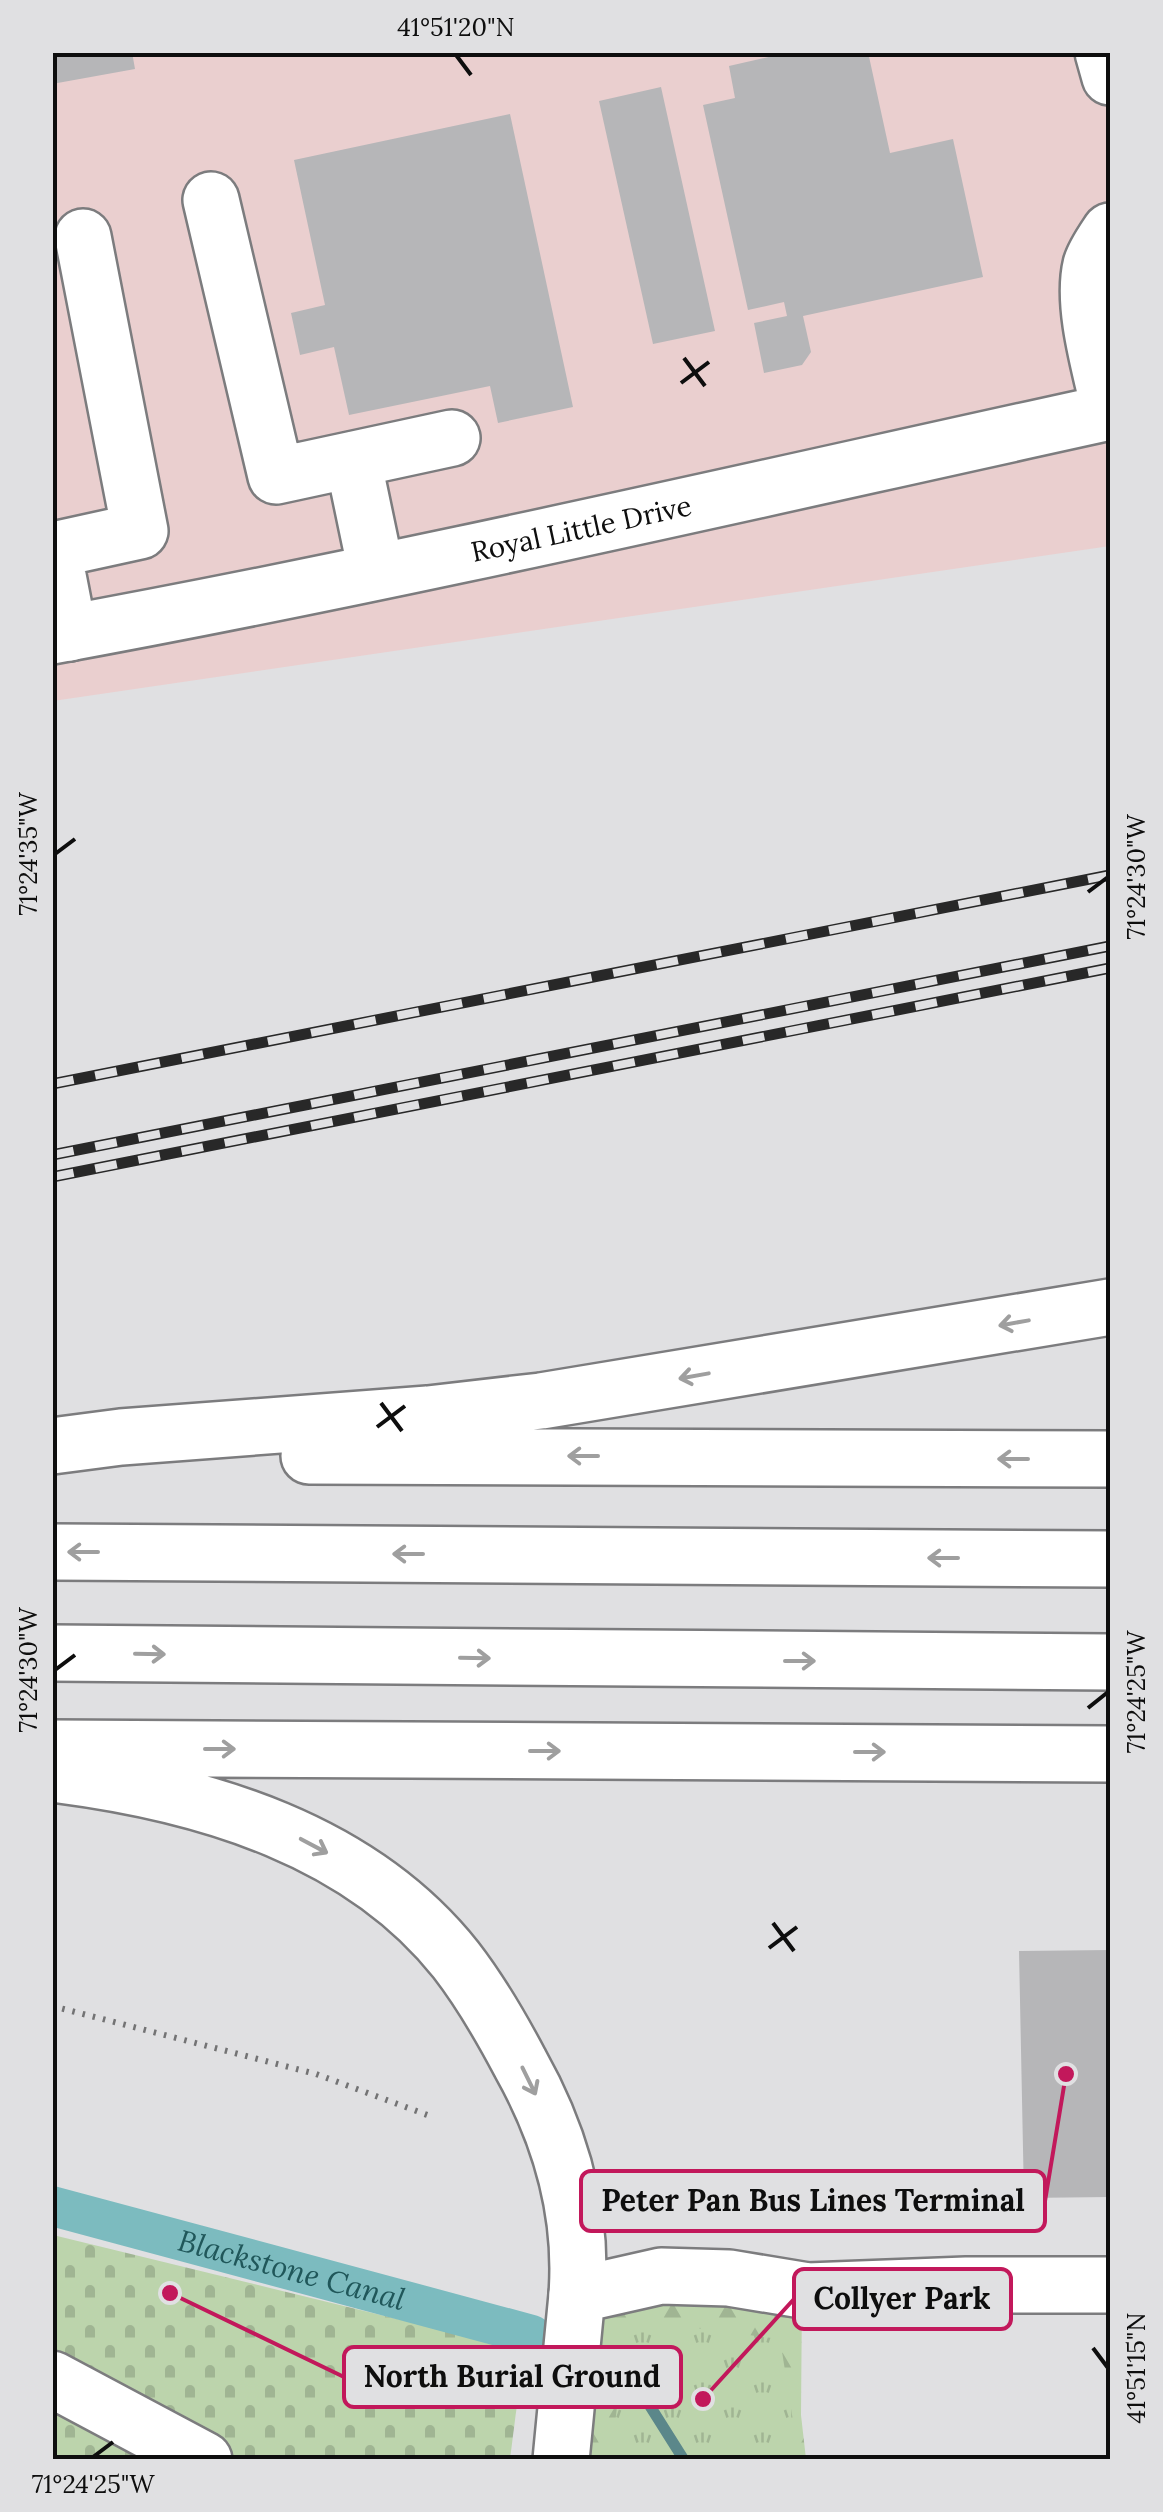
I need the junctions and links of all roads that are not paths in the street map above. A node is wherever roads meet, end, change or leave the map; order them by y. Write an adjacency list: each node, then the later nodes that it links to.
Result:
1 (1103, 52): 2 (main road)
2 (1110, 77)
3 (211, 200): 8 (main road)
4 (1110, 231): 6 (main road, Royal Little Drive)
5 (83, 237): 9 (main road)
6 (1110, 412): 10 (main road, Royal Little Drive)
7 (452, 438): 8 (main road)
8 (353, 460): 10 (main road)
9 (53, 550): 11 (main road)
10 (376, 570): 11 (main road, Royal Little Drive)
11 (61, 635)
12 (1110, 1307): 13 (main road, one-way to 13)
13 (52, 1448): 14 (main road, one-way to 13)
14 (1110, 1459)
15 (52, 1552): 16 (main road, one-way to 15)
16 (1110, 1559)
17 (52, 1653): 18 (main road, one-way to 18)
18 (1110, 1662)
19 (52, 1748): 20 (main road, one-way to 20)
20 (1110, 1754)
21 (52, 1774): 23 (main road, one-way to 23)
22 (1110, 2285): 23 (main road)
23 (576, 2295): 26 (main road)
24 (52, 2379): 25 (main road)
25 (204, 2460)
26 (561, 2460)

